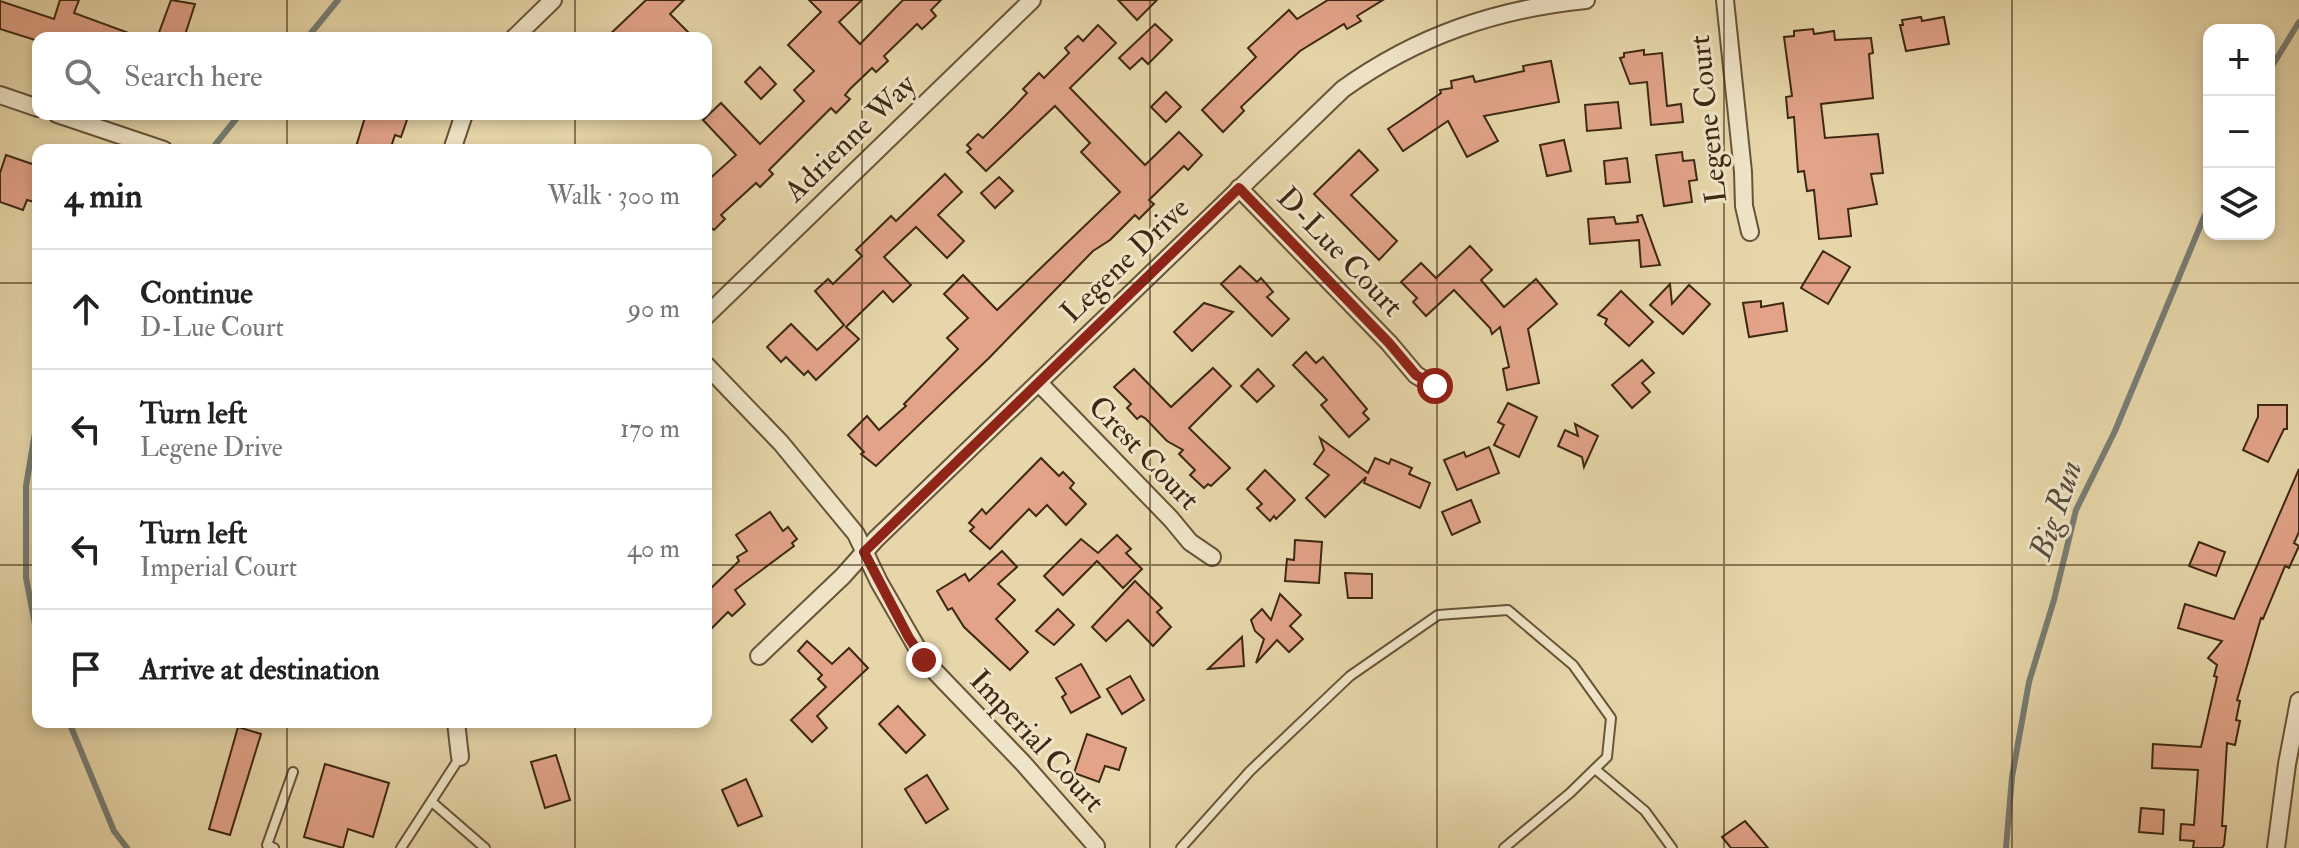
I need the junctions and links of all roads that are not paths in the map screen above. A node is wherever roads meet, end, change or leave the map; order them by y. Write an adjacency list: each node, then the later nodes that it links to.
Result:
1 (553, 0): 5 (street)
2 (1032, 0): 14 (street, Adrienne Way)
3 (1586, 0): 12 (street, Legene Drive)
4 (1725, 0): 13 (street, Legene Court)
5 (520, 32)
6 (0, 95): 7 (street)
7 (32, 106)
8 (75, 120): 10 (street)
9 (462, 120): 11 (street)
10 (146, 144)
11 (454, 144)
12 (1239, 188): 16 (street, Legene Drive); 17 (street, D-Lue Court)
13 (1750, 232)
14 (712, 310)
15 (712, 371): 18 (street, Imperial Court)
16 (1039, 383): 18 (street, Legene Drive); 19 (street, Crest Court)
17 (1435, 386)
18 (864, 552): 20 (street, Legene Drive); 27 (street, Imperial Court)
19 (1212, 557)
20 (759, 656)
21 (2299, 701): 34 (street)
22 (457, 728): 23 (street)
23 (460, 757): 26 (lane)
24 (1595, 769): 31 (lane); 32 (lane); 33 (lane)
25 (293, 772): 28 (lane)
26 (432, 802): 29 (lane); 30 (lane)
27 (1097, 847)
28 (274, 848)
29 (401, 848)
30 (485, 848)
31 (1181, 848)
32 (1504, 848)
33 (1672, 848)
34 (2276, 848)

